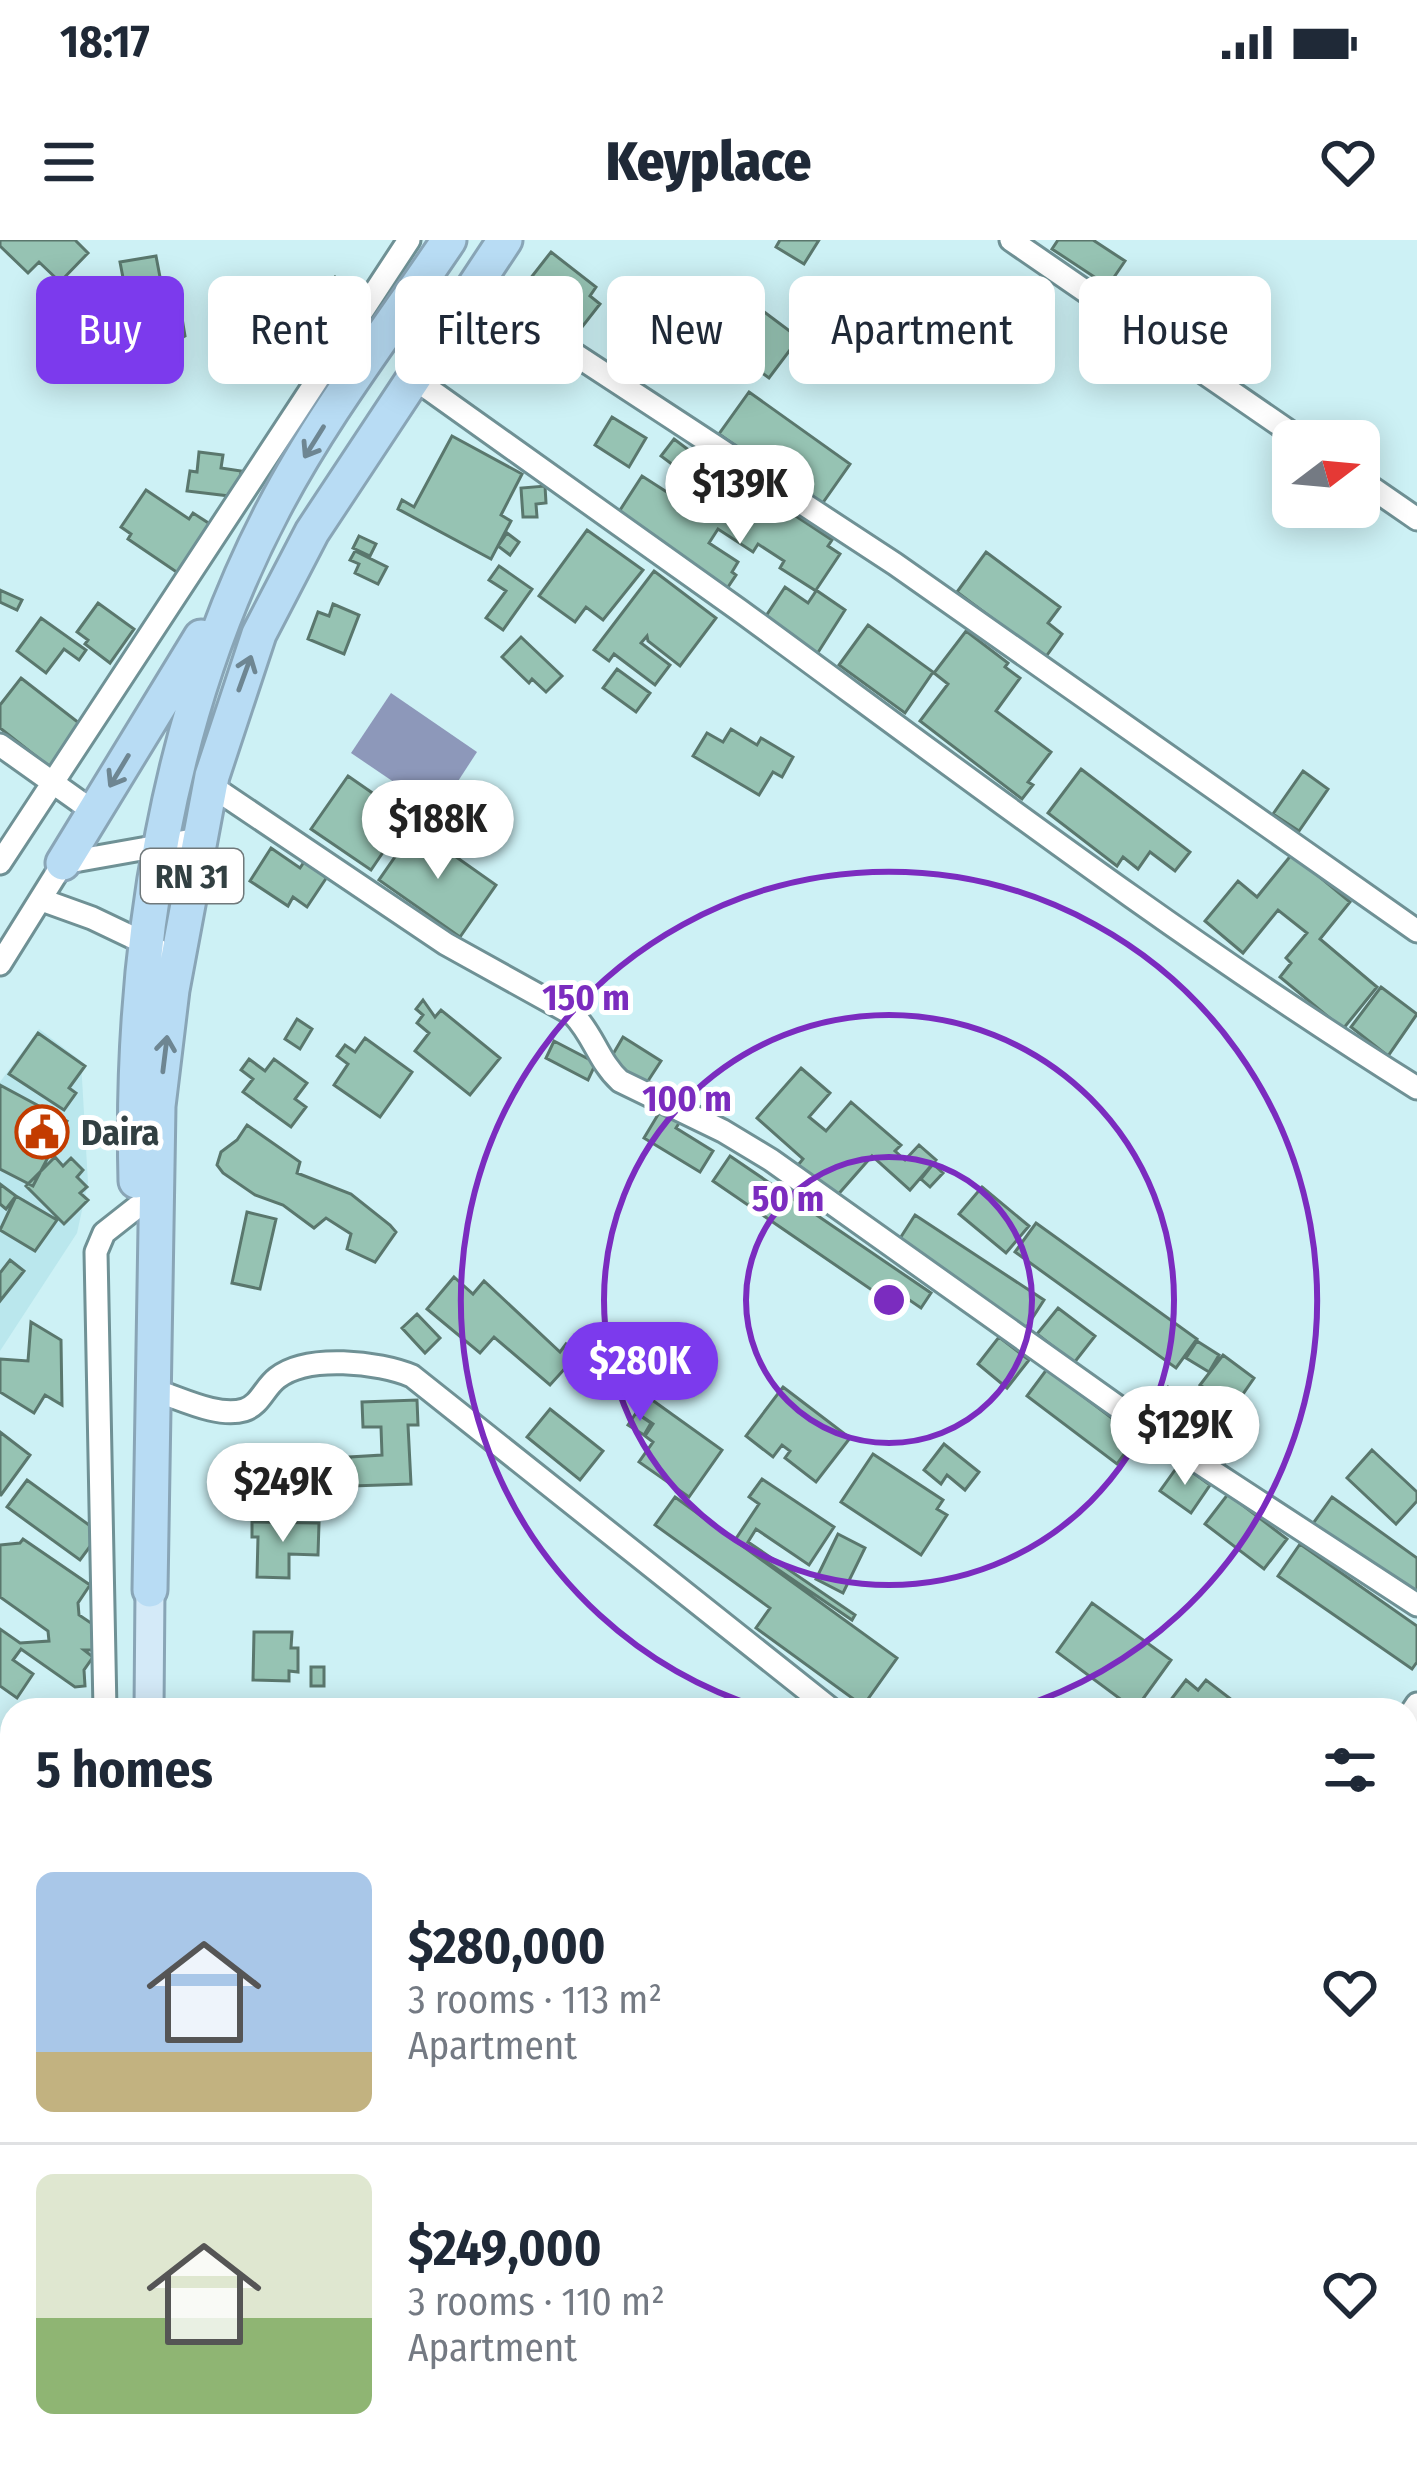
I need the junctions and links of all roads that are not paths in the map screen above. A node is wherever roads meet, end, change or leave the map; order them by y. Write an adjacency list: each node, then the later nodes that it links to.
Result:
1 (409, 240): 14 (street)
2 (449, 240): 12 (highway, RN 31, one-way to 12)
3 (505, 240): 5 (highway, RN 31)
4 (1011, 240): 9 (street)
5 (479, 276)
6 (583, 359): 22 (street)
7 (407, 384): 15 (highway, RN 31, one-way to 7)
8 (422, 384): 25 (street)
9 (1272, 420)
10 (1380, 493): 11 (street)
11 (1417, 518)
12 (246, 564): 16 (highway, one-way to 16); 18 (highway, RN 31)
13 (0, 745): 14 (street)
14 (54, 783): 16 (street); 19 (street)
15 (210, 785): 17 (highway, RN 31); 29 (street)
16 (94, 812): 20 (highway)
17 (198, 839): 18 (street); 23 (highway, RN 31)
18 (163, 846): 20 (street); 23 (highway, RN 31)
19 (0, 863)
20 (63, 863): 21 (street)
21 (41, 900): 23 (street); 24 (street)
22 (1417, 931)
23 (163, 952): 26 (highway, RN 31); 27 (highway, RN 31, one-way to 23)
24 (2, 954)
25 (1417, 1088)
26 (137, 1207): 28 (highway, RN 31); 30 (street)
27 (154, 1390): 28 (highway, RN 31); 32 (street)
28 (150, 1590): 31 (main road, RN 31)
29 (1417, 1605)
30 (105, 1698)
31 (148, 1698)
32 (817, 1698)

